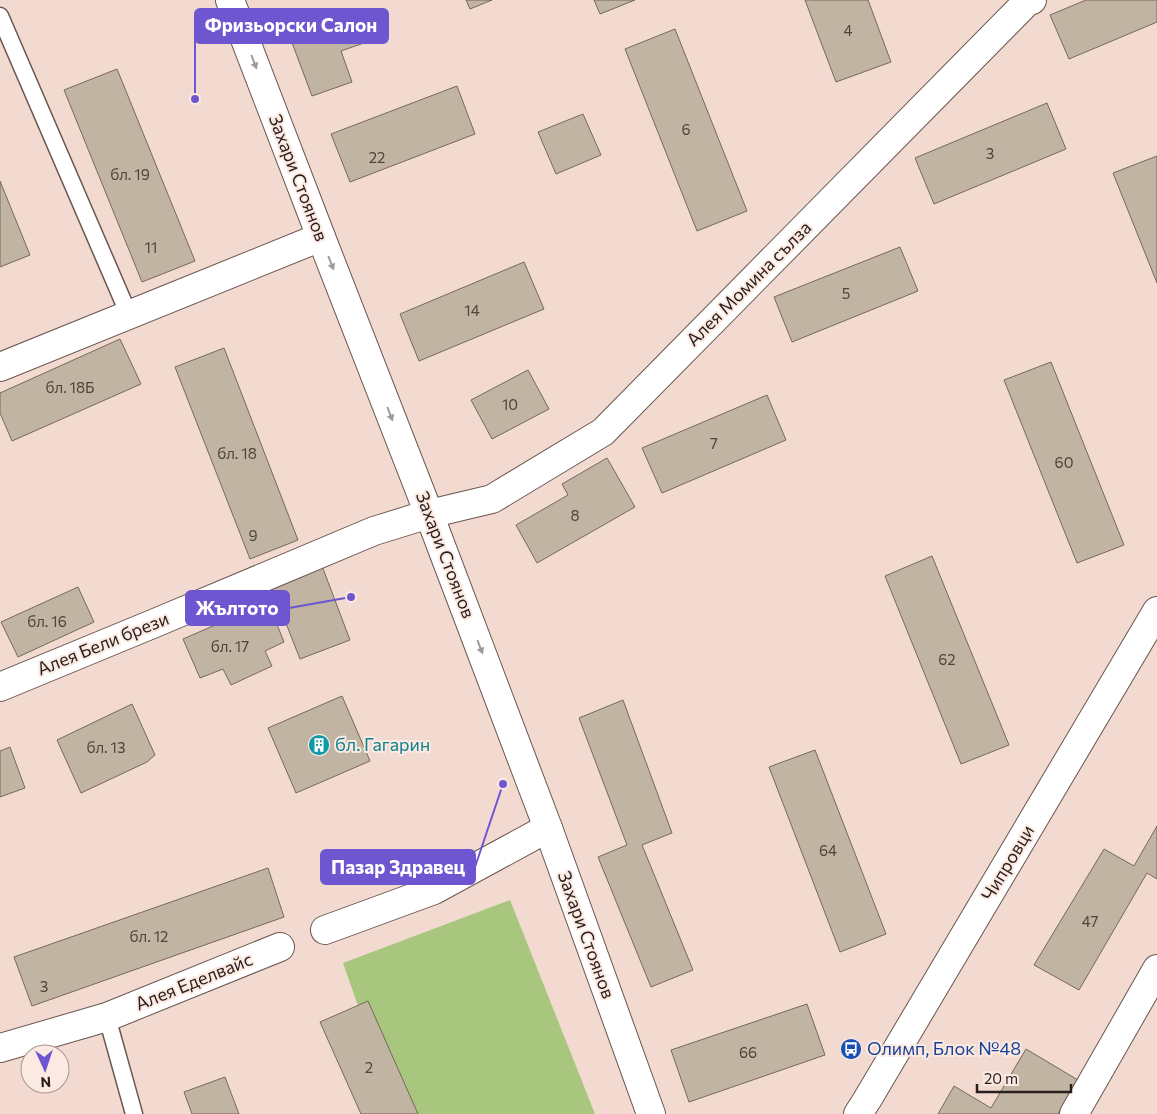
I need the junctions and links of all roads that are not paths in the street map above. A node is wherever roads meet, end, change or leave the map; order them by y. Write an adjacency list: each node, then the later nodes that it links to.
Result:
1 (230, 0): 4 (street, Захари Стоянов, one-way to 4)
2 (1032, 0): 7 (street, Алея Момина сълза)
3 (0, 16): 5 (lane)
4 (321, 237): 5 (street); 7 (street, Захари Стоянов, one-way to 7)
5 (129, 315): 6 (street)
6 (0, 367)
7 (429, 514): 9 (street, Алея Бели брези); 10 (street, Захари Стоянов, one-way to 10)
8 (1157, 611): 18 (street, Чипровци)
9 (0, 686)
10 (548, 828): 11 (street); 17 (street, Захари Стоянов)
11 (325, 930)
12 (280, 947): 14 (street, Алея Еделвайс)
13 (1157, 969): 19 (street)
14 (107, 1018): 15 (street, Алея Еделвайс); 16 (lane)
15 (0, 1048)
16 (134, 1114)
17 (651, 1114)
18 (858, 1114)
19 (1074, 1114)

